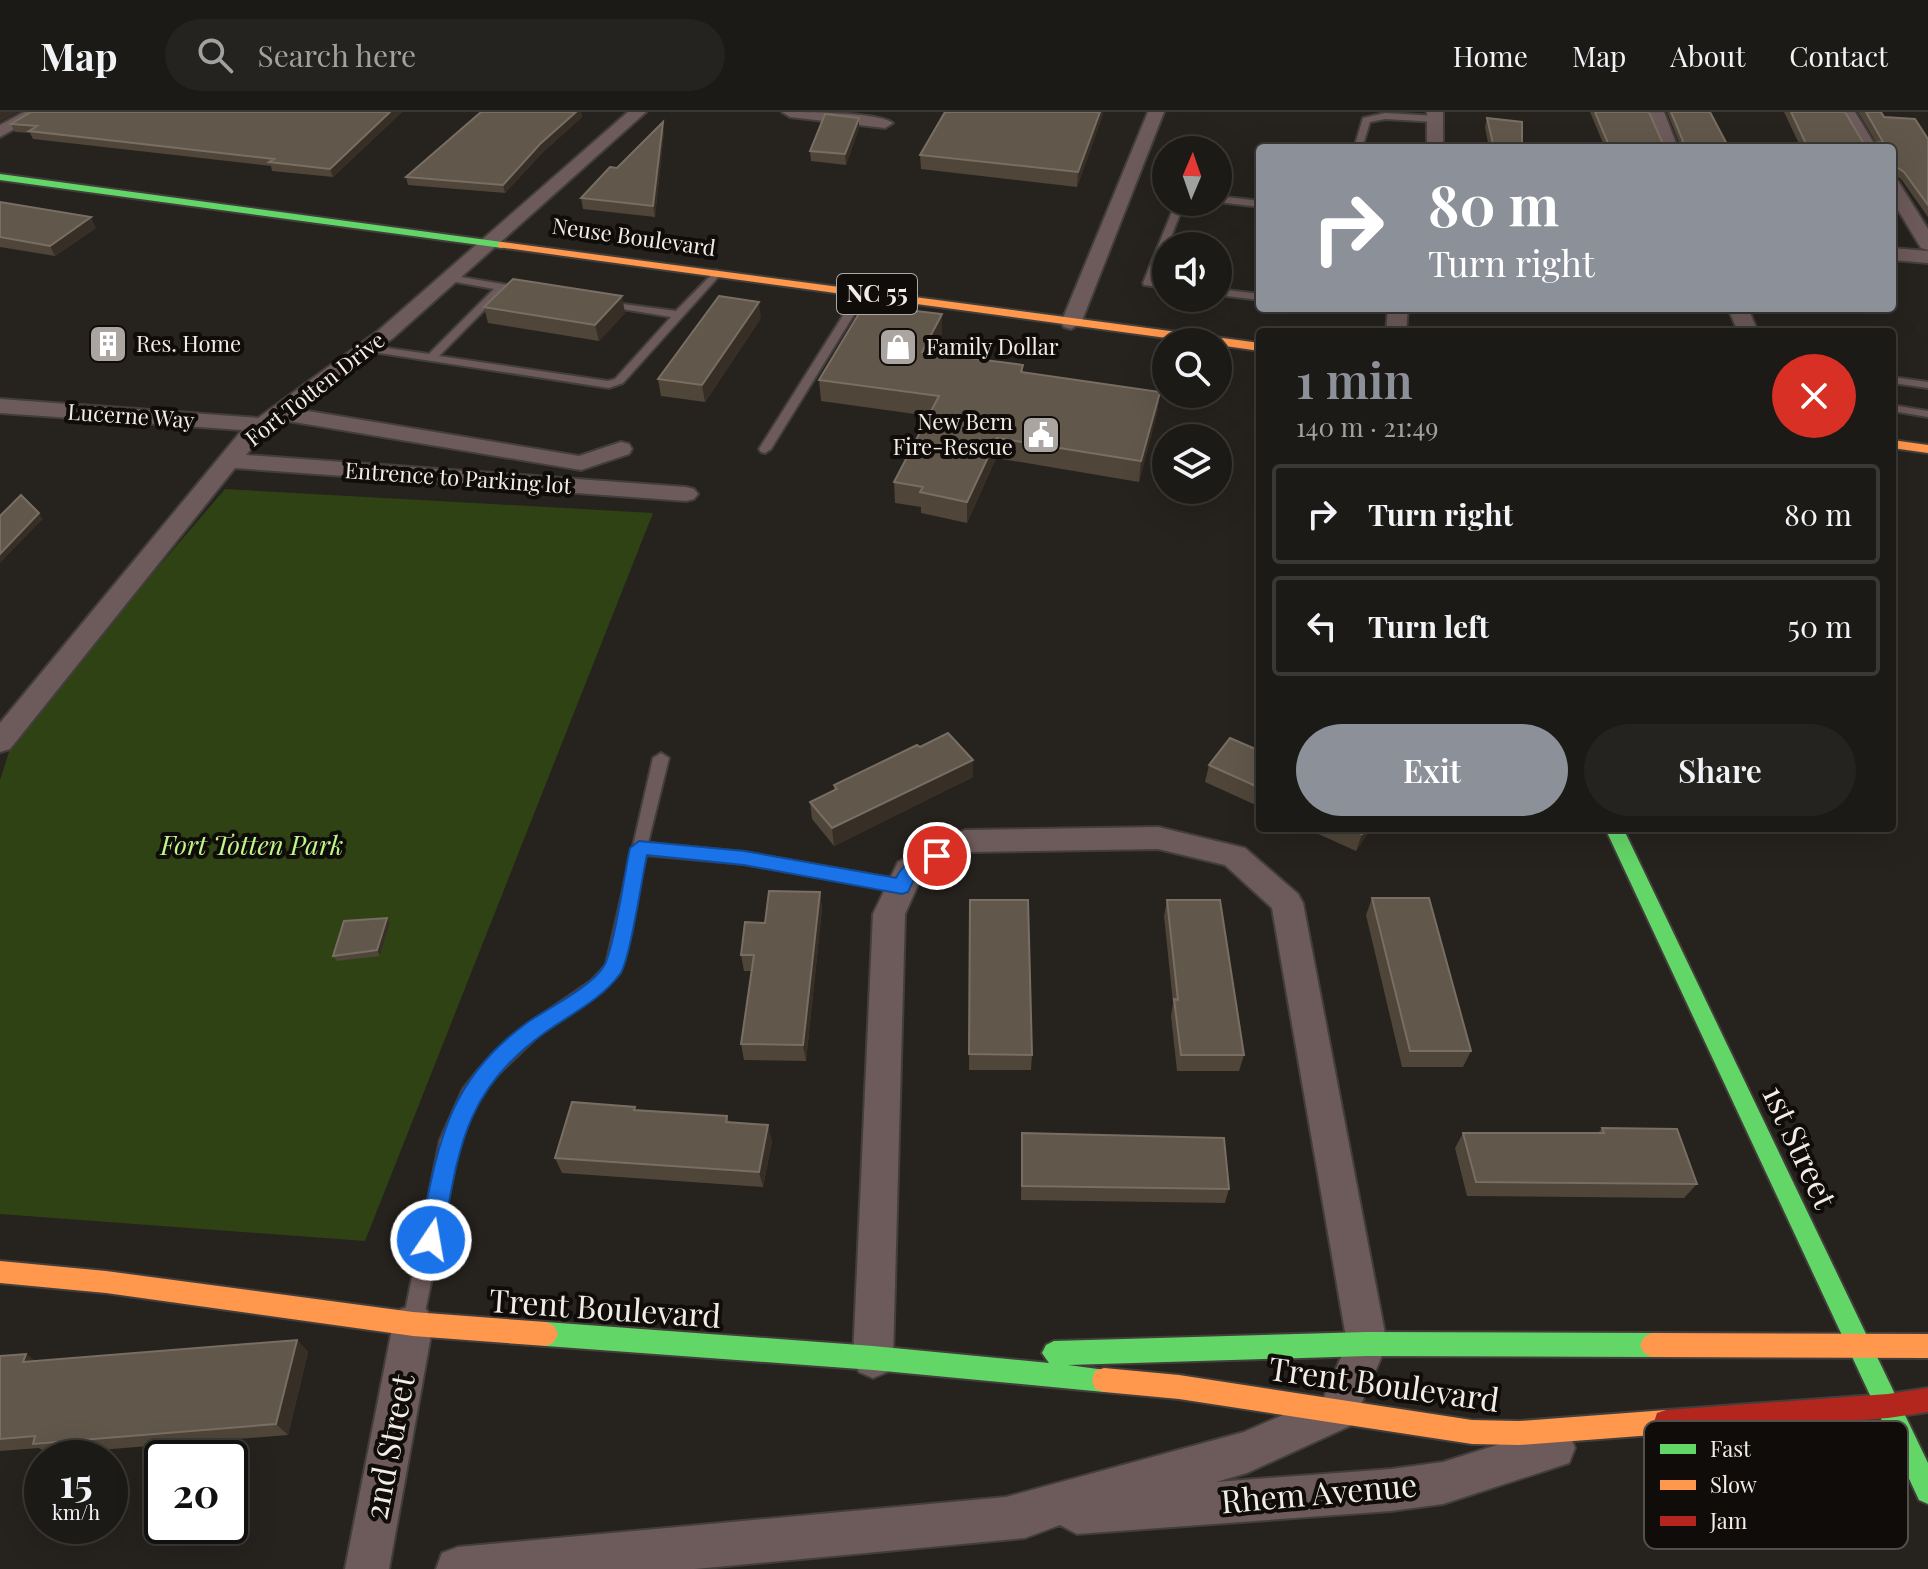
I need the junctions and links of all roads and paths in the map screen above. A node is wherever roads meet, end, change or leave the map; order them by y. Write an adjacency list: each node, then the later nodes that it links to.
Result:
1 (36, 112): 9 (street)
2 (638, 112): 18 (street, Fort Totten Drive)
3 (790, 112): 8 (street)
4 (1156, 112): 31 (street)
5 (1656, 112): 12 (street)
6 (1847, 112): 13 (street)
7 (1436, 116): 10 (lane); 11 (street)
8 (885, 123)
9 (0, 132)
10 (1359, 144)
11 (1435, 144)
12 (1668, 144)
13 (1867, 144)
14 (0, 177): 18 (main road, Neuse Boulevard / NC 55)
15 (1896, 192): 19 (street)
16 (1232, 201): 17 (lane)
17 (1256, 204)
18 (493, 241): 22 (main road, Neuse Boulevard / NC 55); 23 (street, Fort Totten Drive)
19 (1928, 244)
20 (1896, 254): 21 (street)
21 (1928, 257)
22 (716, 273): 25 (main road, Neuse Boulevard / NC 55); 30 (lane)
23 (449, 278): 24 (lane); 33 (street, Fort Totten Drive)
24 (501, 287): 26 (lane); 34 (lane)
25 (863, 292): 31 (main road, Neuse Boulevard / NC 55); 44 (lane)
26 (545, 294)
27 (1232, 294): 28 (lane)
28 (1256, 297)
29 (589, 301): 30 (lane)
30 (678, 315): 34 (lane)
31 (1071, 323): 32 (main road, Neuse Boulevard / NC 55)
32 (1256, 346)
33 (366, 348): 34 (lane); 40 (street, Fort Totten Drive)
34 (431, 358)
35 (1896, 383): 36 (lane)
36 (1928, 385)
37 (0, 406): 40 (street, Lucerne Way)
38 (1896, 412): 39 (lane); 41 (main road)
39 (1928, 414)
40 (270, 419): 43 (street, Entrence to Parking lot); 46 (street, Fort Totten Drive)
41 (1928, 431)
42 (1896, 445): 45 (main road)
43 (621, 449)
44 (765, 449)
45 (1928, 449)
46 (229, 461): 47 (street, Entrence to Parking lot); 48 (street, Fort Totten Drive)
47 (686, 494)
48 (0, 742)
49 (661, 758): 51 (lane)
50 (1616, 832): 56 (main road, 1st Street)
51 (639, 848): 52 (lane); 54 (lane)
52 (902, 886): 55 (street); 58 (street)
53 (0, 1272): 54 (main road, Trent Boulevard)
54 (413, 1324): 58 (main road, Trent Boulevard); 69 (street, 2nd Street)
55 (1367, 1344): 56 (main road, Trent Boulevard); 58 (main road, Trent Boulevard); 61 (street)
56 (1860, 1346): 57 (main road, Trent Boulevard); 60 (main road, 1st Street)
57 (1928, 1346)
58 (873, 1358): 61 (main road, Trent Boulevard)
59 (1928, 1400): 60 (main road, Trent Boulevard)
60 (1888, 1406): 62 (main road, Trent Boulevard); 63 (main road, 1st Street)
61 (1338, 1411): 65 (main road, Trent Boulevard); 68 (street, Rhem Avenue)
62 (1677, 1421)
63 (1895, 1421)
64 (1644, 1423): 65 (main road, Trent Boulevard)
65 (1621, 1425): 68 (street, Rhem Avenue)
66 (1908, 1448): 67 (main road, 1st Street)
67 (1928, 1491)
68 (1008, 1518): 70 (street, Rhem Avenue)
69 (367, 1569)
70 (458, 1569)

